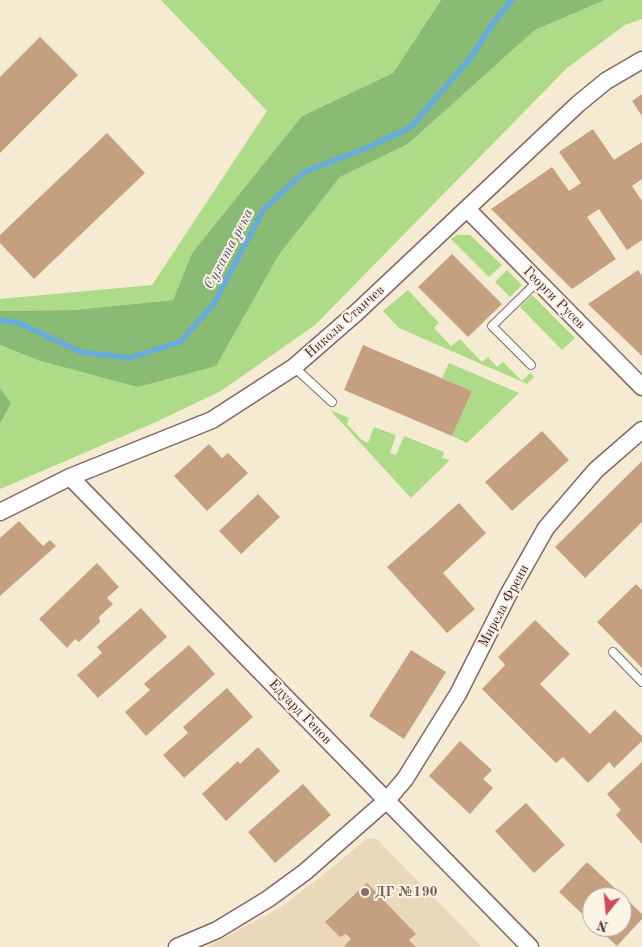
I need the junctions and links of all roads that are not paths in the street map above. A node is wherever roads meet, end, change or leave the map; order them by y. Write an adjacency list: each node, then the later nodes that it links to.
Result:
1 (642, 60): 2 (street, Никола Станчев)
2 (467, 209): 3 (street, Георги Русев); 5 (street, Никола Станчев)
3 (538, 281): 4 (lane); 6 (street, Георги Русев)
4 (531, 365)
5 (294, 367): 7 (lane); 9 (street, Никола Станчев)
6 (642, 387)
7 (332, 402)
8 (642, 430): 13 (street, Мирела Френи)
9 (70, 477): 10 (street, Никола Станчев); 13 (street, Едуард Генов)
10 (0, 512)
11 (613, 652): 12 (lane)
12 (642, 682)
13 (387, 800): 14 (street, Мирела Френи); 15 (street, Едуард Генов)
14 (177, 947)
15 (530, 947)

